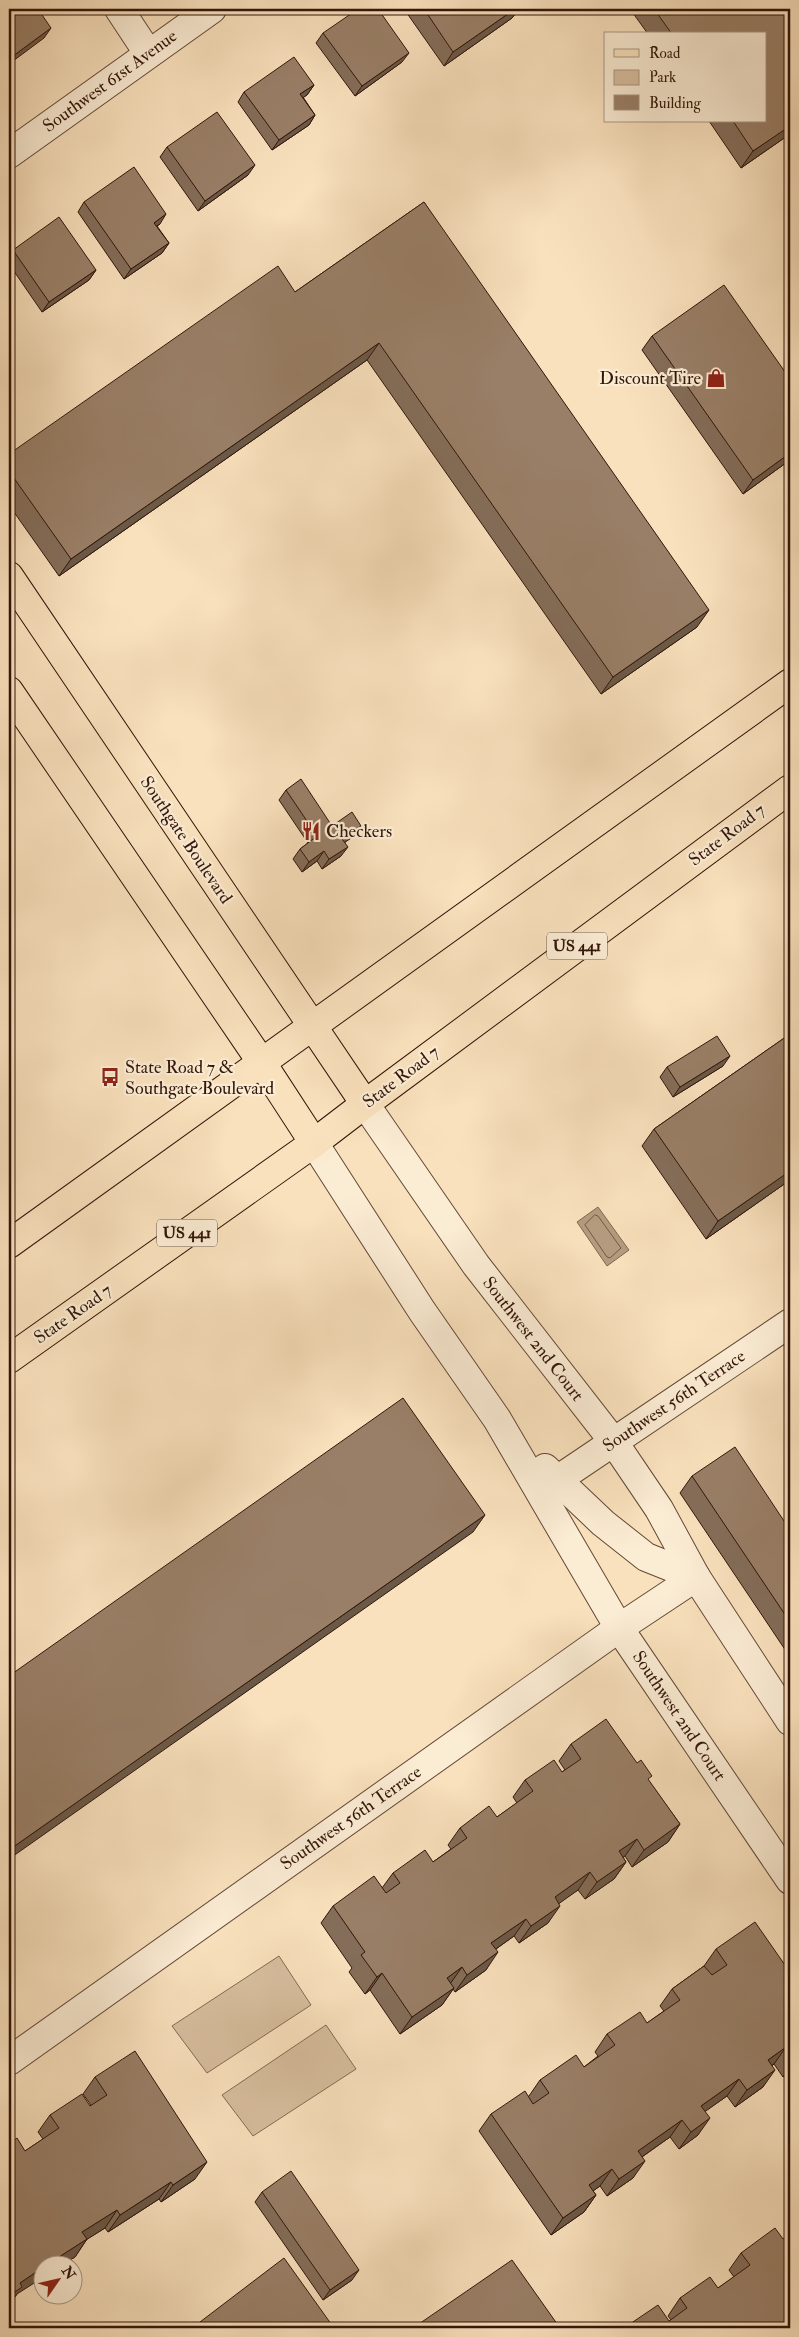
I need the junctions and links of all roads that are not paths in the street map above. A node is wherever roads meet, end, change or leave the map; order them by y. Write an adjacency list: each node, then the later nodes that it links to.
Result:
1 (118, 9): 3 (street)
2 (212, 9): 3 (street, Southwest 61st Avenue)
3 (148, 53): 4 (street, Southwest 61st Avenue)
4 (9, 154)
5 (9, 576): 9 (main road, Southgate Boulevard)
6 (790, 683): 9 (main road)
7 (9, 691): 10 (main road)
8 (790, 788): 11 (main road, State Road 7 / US 441)
9 (313, 1028): 10 (main road); 11 (main road, Southgate Boulevard)
10 (262, 1062): 12 (main road); 13 (main road)
11 (364, 1104): 12 (main road, State Road 7 / US 441); 17 (street, Southwest 2nd Court)
12 (314, 1144): 15 (main road, State Road 7 / US 441); 16 (street, Southwest 2nd Court)
13 (9, 1244)
14 (790, 1323): 17 (street, Southwest 56th Terrace)
15 (9, 1359)
16 (497, 1419): 18 (street, Southwest 2nd Court); 20 (street, Southwest 2nd Court)
17 (613, 1441): 18 (street, Southwest 56th Terrace); 19 (street, Southwest 2nd Court)
18 (557, 1480): 19 (street, Southwest 2nd Court)
19 (696, 1577): 20 (street, Southwest 56th Terrace); 21 (street, Southwest 2nd Court)
20 (619, 1628): 22 (street, Southwest 2nd Court); 23 (street, Southwest 56th Terrace)
21 (790, 1721)
22 (790, 1880)
23 (9, 2061)

